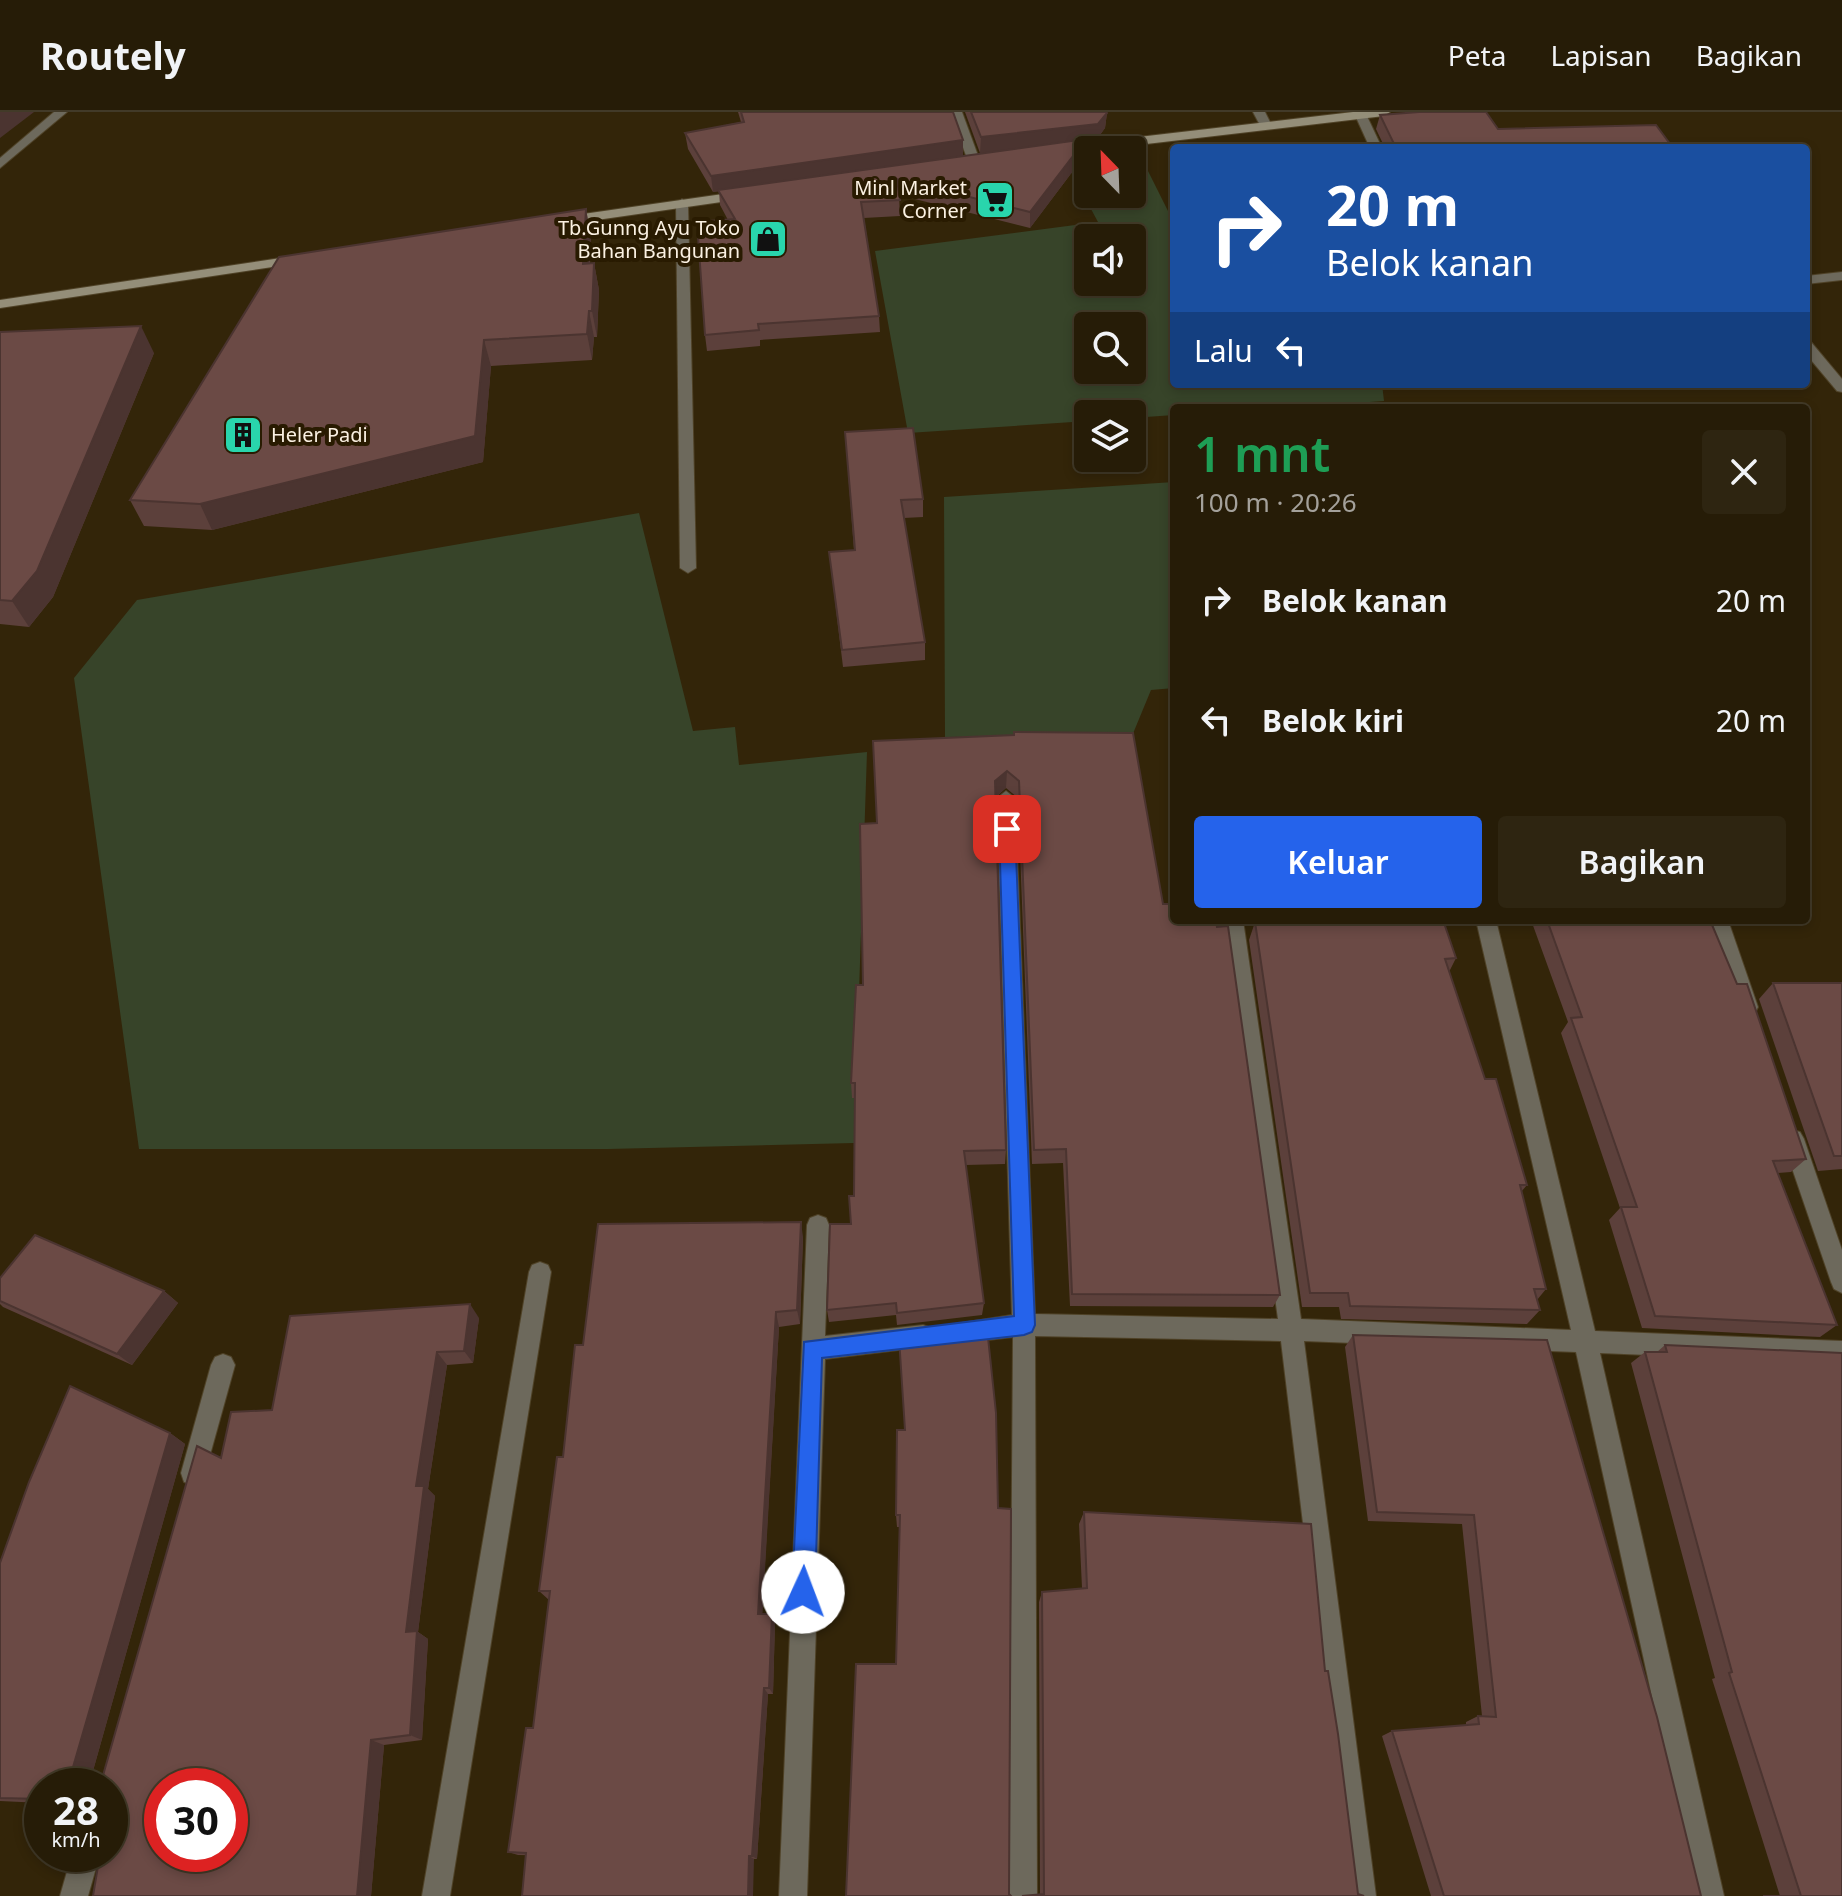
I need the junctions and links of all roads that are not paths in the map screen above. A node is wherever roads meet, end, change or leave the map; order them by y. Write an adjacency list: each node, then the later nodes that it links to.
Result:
1 (61, 112): 9 (street)
2 (956, 112): 12 (street)
3 (1259, 112): 6 (street)
4 (1384, 112): 5 (street)
5 (1360, 113): 6 (street); 7 (street)
6 (1266, 126): 10 (street)
7 (1374, 144)
8 (0, 147): 9 (street)
9 (15, 151): 14 (street)
10 (1051, 152)
11 (989, 159): 12 (street)
12 (974, 161): 13 (street)
13 (959, 163)
14 (0, 164)
15 (754, 193): 16 (street)
16 (682, 203): 17 (street); 24 (street)
17 (543, 223)
18 (310, 258): 21 (street)
19 (1842, 276): 20 (street)
20 (1810, 280)
21 (0, 304)
22 (1810, 350): 23 (street)
23 (1842, 388)
24 (688, 568)
25 (1006, 798): 34 (street)
26 (1234, 924): 35 (street)
27 (1487, 924): 36 (street)
28 (1719, 924): 29 (street)
29 (1755, 1028)
30 (1786, 1118): 33 (street)
31 (818, 1225): 37 (street)
32 (540, 1272): 43 (street)
33 (1842, 1282)
34 (1024, 1325): 35 (street); 37 (street); 45 (street)
35 (1291, 1330): 36 (street); 46 (street)
36 (1585, 1339): 38 (street); 47 (street)
37 (812, 1349): 44 (street)
38 (1842, 1352)
39 (223, 1365): 40 (street)
40 (185, 1500)
41 (81, 1872): 42 (street)
42 (74, 1896)
43 (436, 1896)
44 (793, 1896)
45 (1023, 1896)
46 (1362, 1896)
47 (1710, 1896)

